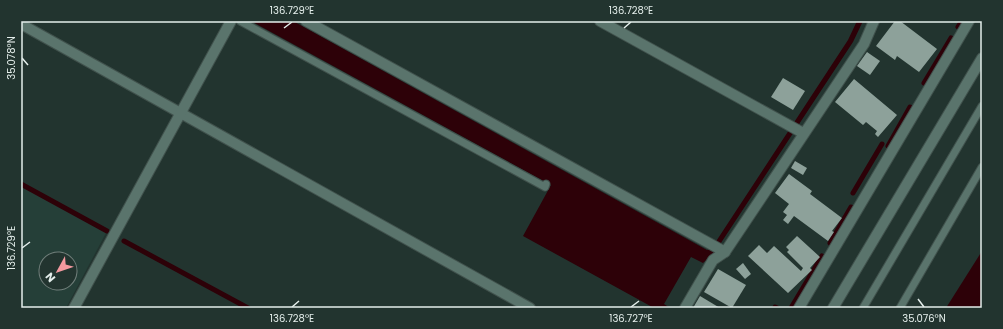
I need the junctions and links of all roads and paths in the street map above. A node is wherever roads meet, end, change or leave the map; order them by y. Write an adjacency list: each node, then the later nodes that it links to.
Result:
1 (231, 21): 10 (street)
2 (240, 21): 13 (lane)
3 (306, 21): 14 (street)
4 (600, 21): 11 (street)
5 (874, 21): 11 (street)
6 (969, 21): 18 (street)
7 (21, 24): 10 (street)
8 (982, 58): 19 (street)
9 (982, 106): 20 (lane)
10 (181, 112): 15 (street); 16 (street)
11 (801, 131): 14 (street)
12 (982, 167): 21 (lane)
13 (546, 184)
14 (719, 249): 17 (street)
15 (74, 308)
16 (530, 308)
17 (685, 308)
18 (799, 308)
19 (834, 308)
20 (863, 308)
21 (900, 308)

